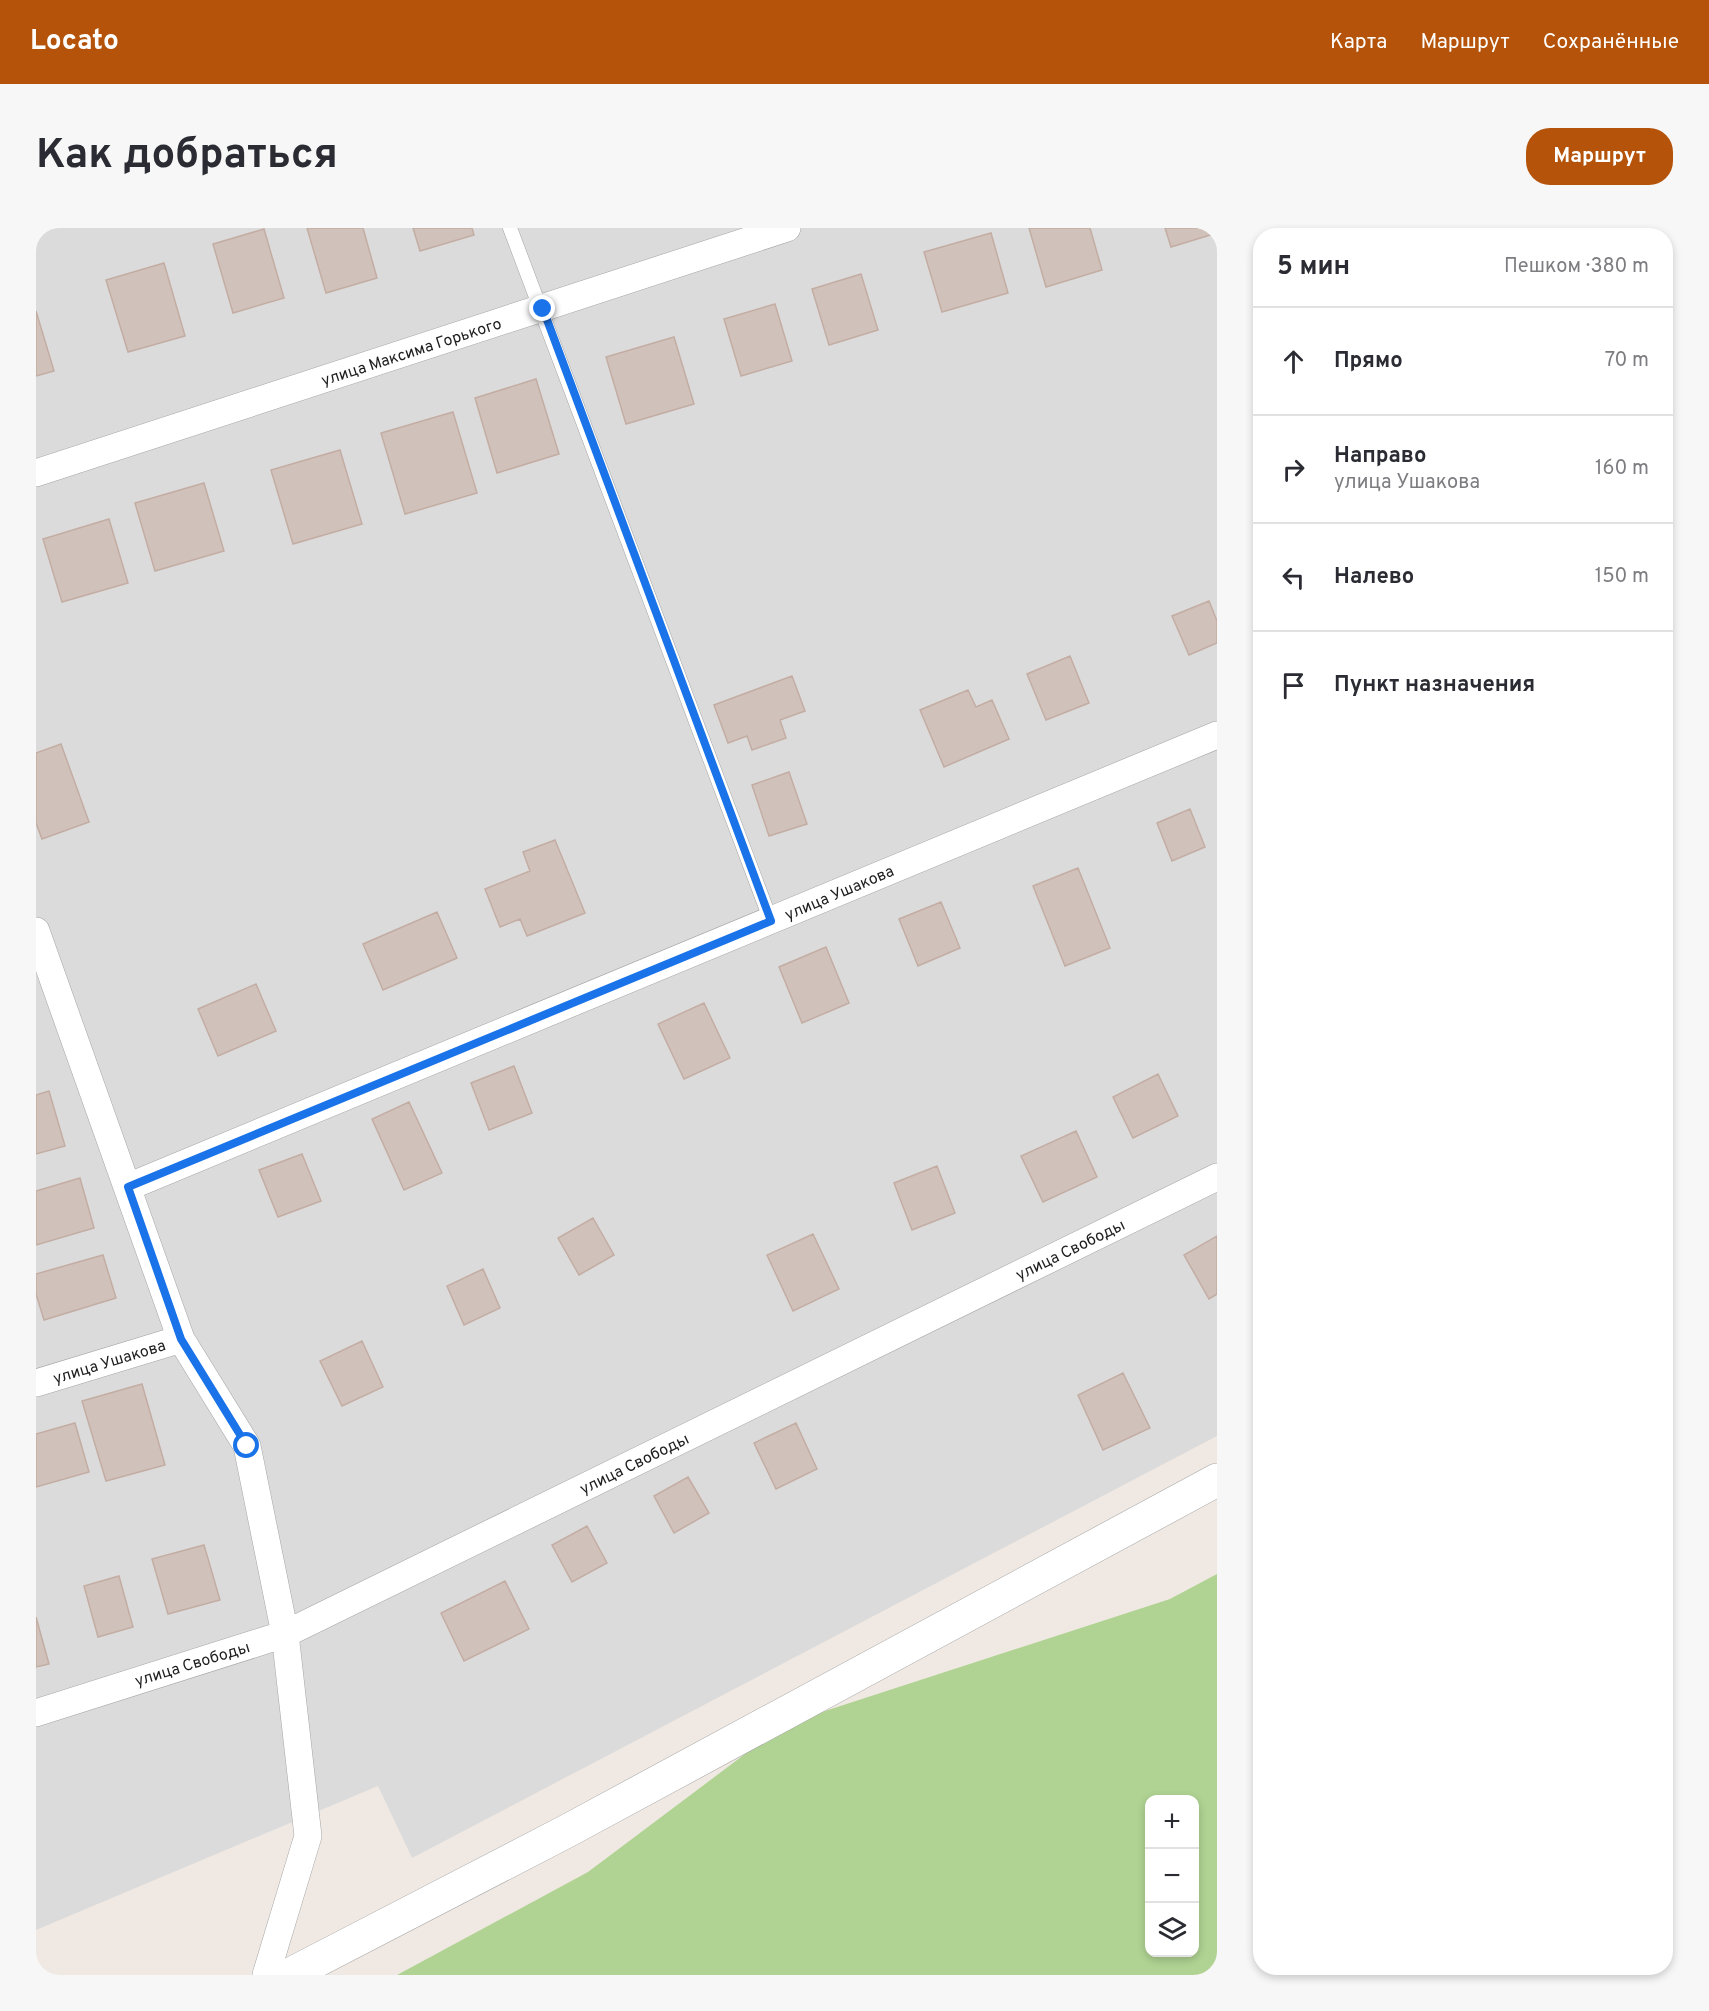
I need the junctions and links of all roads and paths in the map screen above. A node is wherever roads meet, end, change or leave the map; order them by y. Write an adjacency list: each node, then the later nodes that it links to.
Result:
1 (510, 228): 3 (lane)
2 (787, 228): 3 (street, улица Максима Горького)
3 (543, 309): 4 (street, улица Максима Горького); 6 (lane)
4 (36, 473)
5 (1217, 735): 6 (street, улица Ушакова)
6 (771, 921): 9 (street, улица Ушакова)
7 (36, 931): 9 (street)
8 (1217, 1177): 13 (street, улица Свободы)
9 (128, 1187): 10 (street)
10 (181, 1339): 11 (street, улица Ушакова); 13 (street)
11 (36, 1383)
12 (1217, 1480): 16 (street)
13 (285, 1634): 14 (street, улица Свободы); 15 (street)
14 (36, 1713)
15 (266, 1975)
16 (289, 1975)

